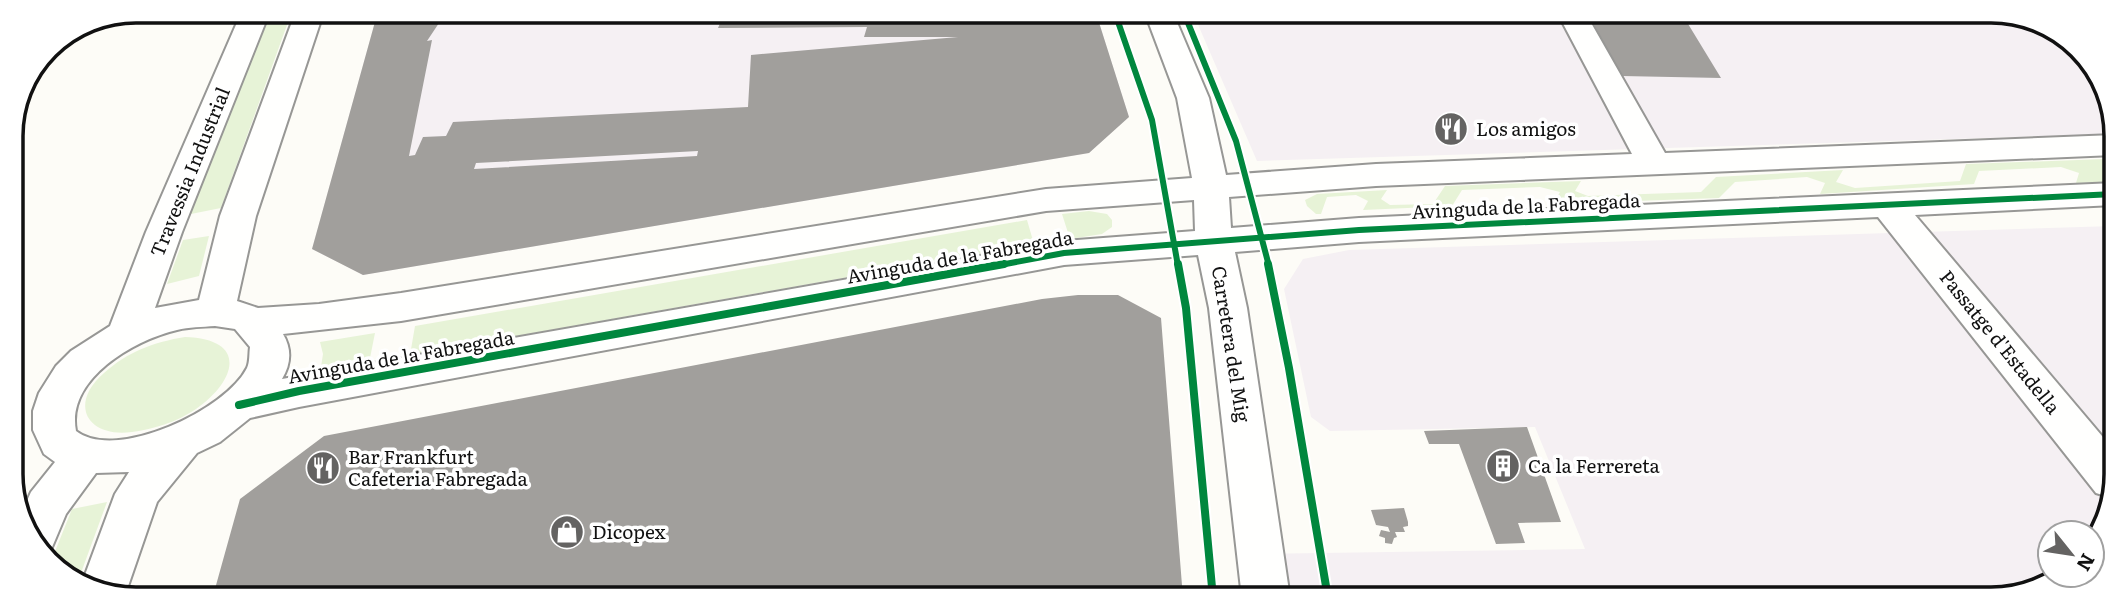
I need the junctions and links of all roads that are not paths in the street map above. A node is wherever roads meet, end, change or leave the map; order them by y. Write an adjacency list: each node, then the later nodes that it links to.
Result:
1 (251, 23): 13 (street, Travessia Industrial)
2 (306, 23): 11 (street)
3 (1163, 23): 7 (street, Carretera del Mig)
4 (1577, 23): 6 (street)
5 (2104, 145): 6 (street, Avinguda de la Fabregada)
6 (1654, 163): 7 (street, Avinguda de la Fabregada)
7 (1211, 188): 10 (street, Carretera del Mig); 12 (street, Avinguda de la Fabregada)
8 (2104, 194): 9 (street, Avinguda de la Fabregada)
9 (1887, 204): 10 (street, Avinguda de la Fabregada); 17 (street, Passatge d'Estadella)
10 (1214, 242): 14 (street, Avinguda de la Fabregada); 20 (street, Carretera del Mig)
11 (215, 312): 12 (street, Avinguda de la Fabregada); 13 (street, Avinguda de la Fabregada)
12 (255, 322): 14 (street)
13 (127, 333): 16 (street, Avinguda de la Fabregada)
14 (239, 405): 15 (street)
15 (182, 441): 16 (street); 19 (street)
16 (85, 456): 18 (street)
17 (2104, 470)
18 (37, 530)
19 (106, 583)
20 (1265, 587)

